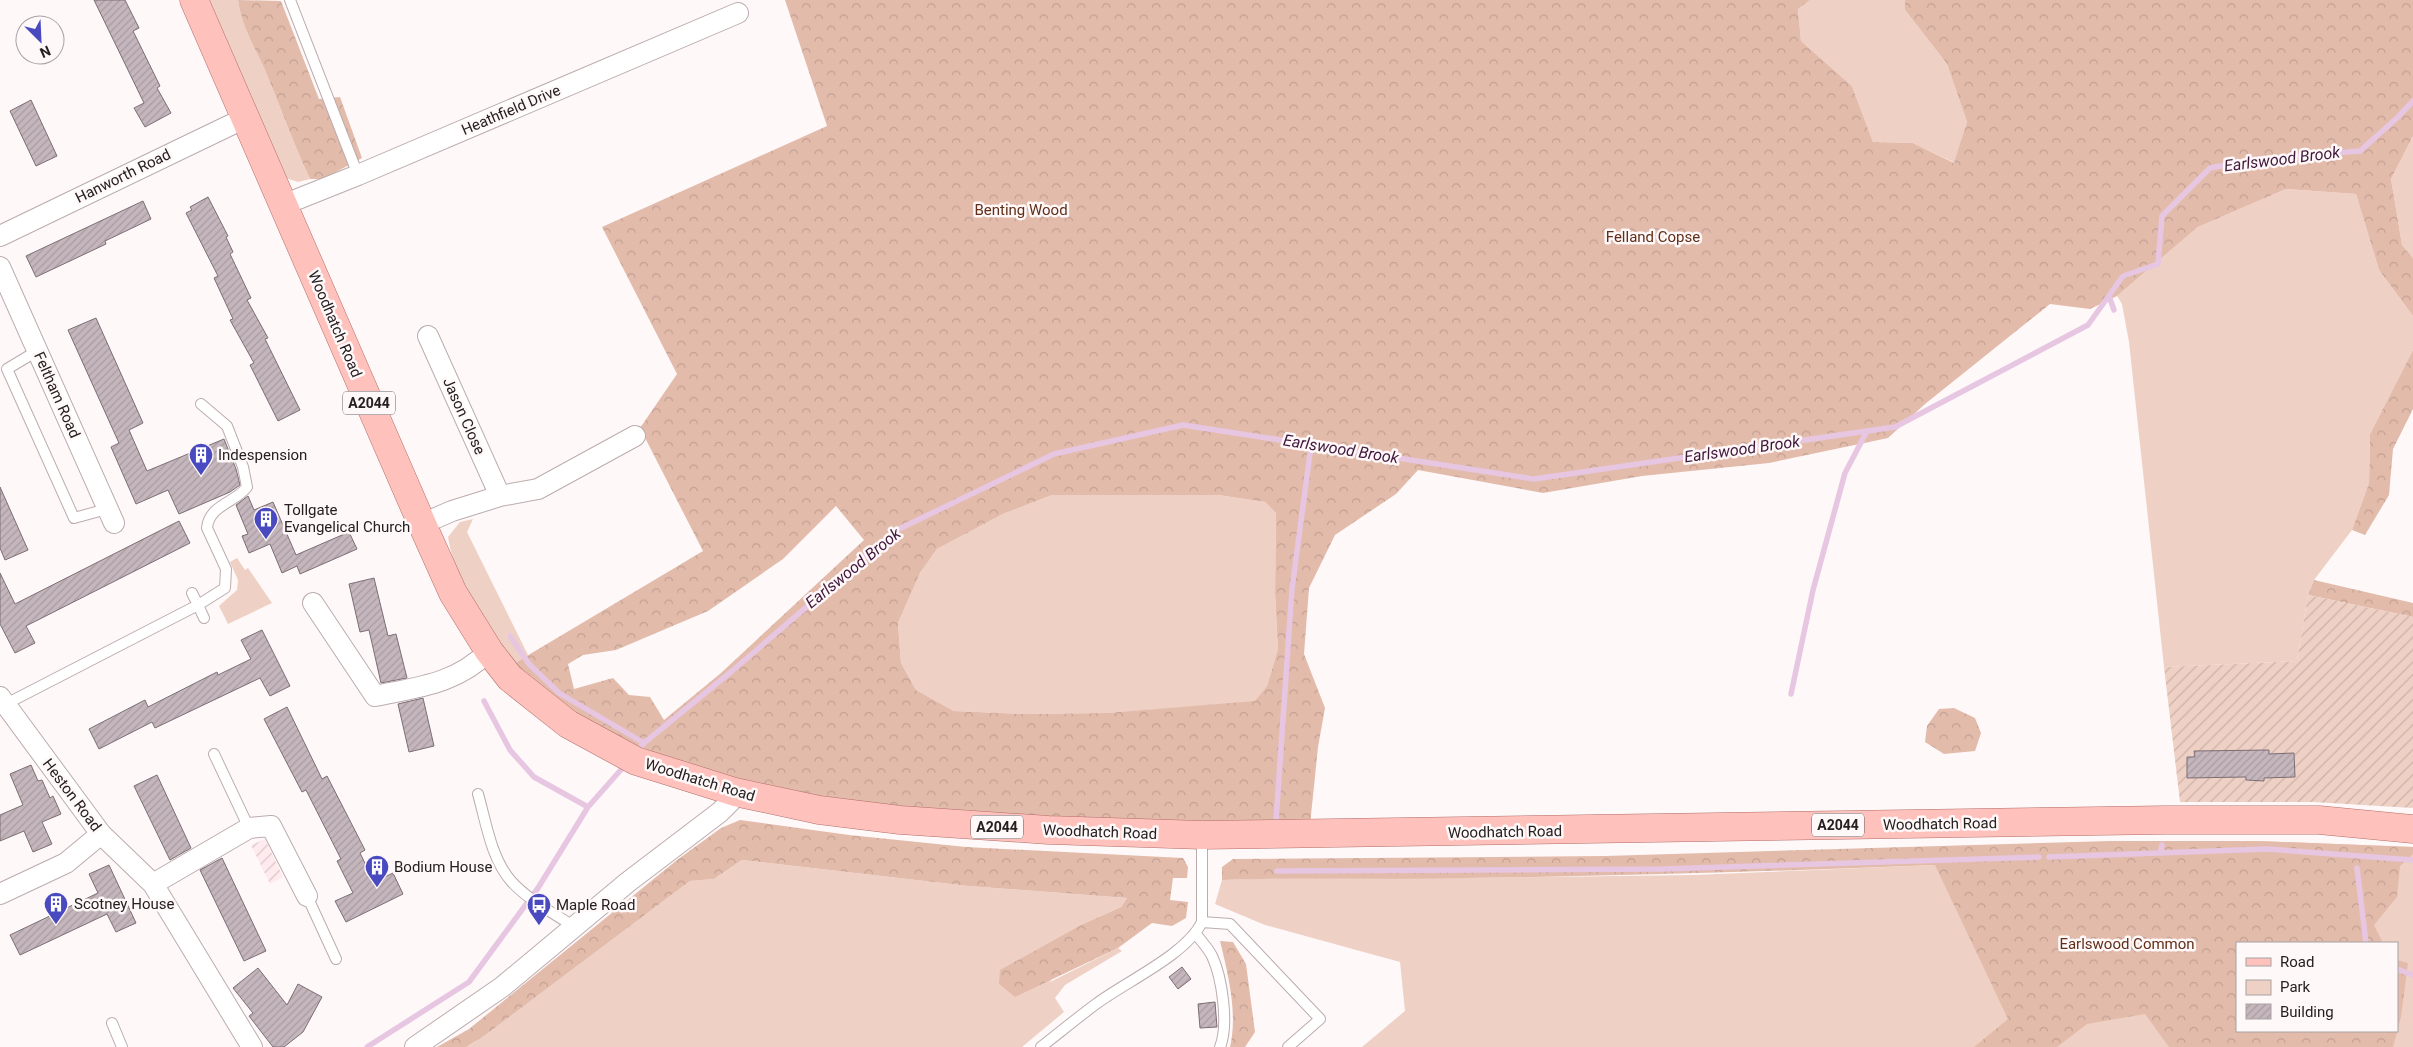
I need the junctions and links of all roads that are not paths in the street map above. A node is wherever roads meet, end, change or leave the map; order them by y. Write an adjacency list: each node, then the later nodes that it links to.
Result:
1 (194, 0): 4 (main road, Woodhatch Road / A2044)
2 (290, 0): 5 (lane)
3 (738, 14): 5 (street, Heathfield Drive)
4 (245, 118): 6 (main road, Woodhatch Road / A2044); 7 (street, Hanworth Road)
5 (358, 175): 6 (street, Heathfield Drive)
6 (283, 205): 15 (main road, Woodhatch Road / A2044)
7 (0, 236)
8 (0, 267): 10 (street, Feltham Road)
9 (428, 336): 13 (street, Jason Close)
10 (37, 351): 14 (street, Feltham Road); 14 (lane)
11 (201, 404): 18 (lane)
12 (635, 436): 13 (street)
13 (500, 496): 15 (street)
14 (111, 516)
15 (422, 524): 20 (main road, Woodhatch Road / A2044)
16 (192, 593): 18 (lane)
17 (313, 603): 20 (street)
18 (198, 606): 19 (lane); 21 (lane)
19 (204, 618)
20 (489, 651): 23 (main road, Woodhatch Road / A2044)
21 (2, 701): 27 (street, Heston Road)
22 (214, 754): 25 (lane)
23 (735, 792): 28 (main road, Woodhatch Road / A2044); 33 (street)
24 (478, 794): 33 (lane)
25 (249, 828): 29 (street); 31 (street)
26 (2413, 829): 28 (main road, Woodhatch Road / A2044)
27 (102, 834): 29 (street, Heston Road); 30 (street)
28 (1202, 835): 32 (lane)
29 (154, 884): 38 (street, Heston Road)
30 (0, 894)
31 (307, 896): 35 (lane)
32 (1202, 922): 34 (lane); 42 (lane)
33 (574, 926): 39 (street)
34 (1196, 934): 40 (lane); 41 (lane)
35 (336, 959)
36 (112, 1023): 37 (lane)
37 (122, 1047)
38 (252, 1047)
39 (415, 1047)
40 (1041, 1047)
41 (1220, 1047)
42 (1288, 1047)

